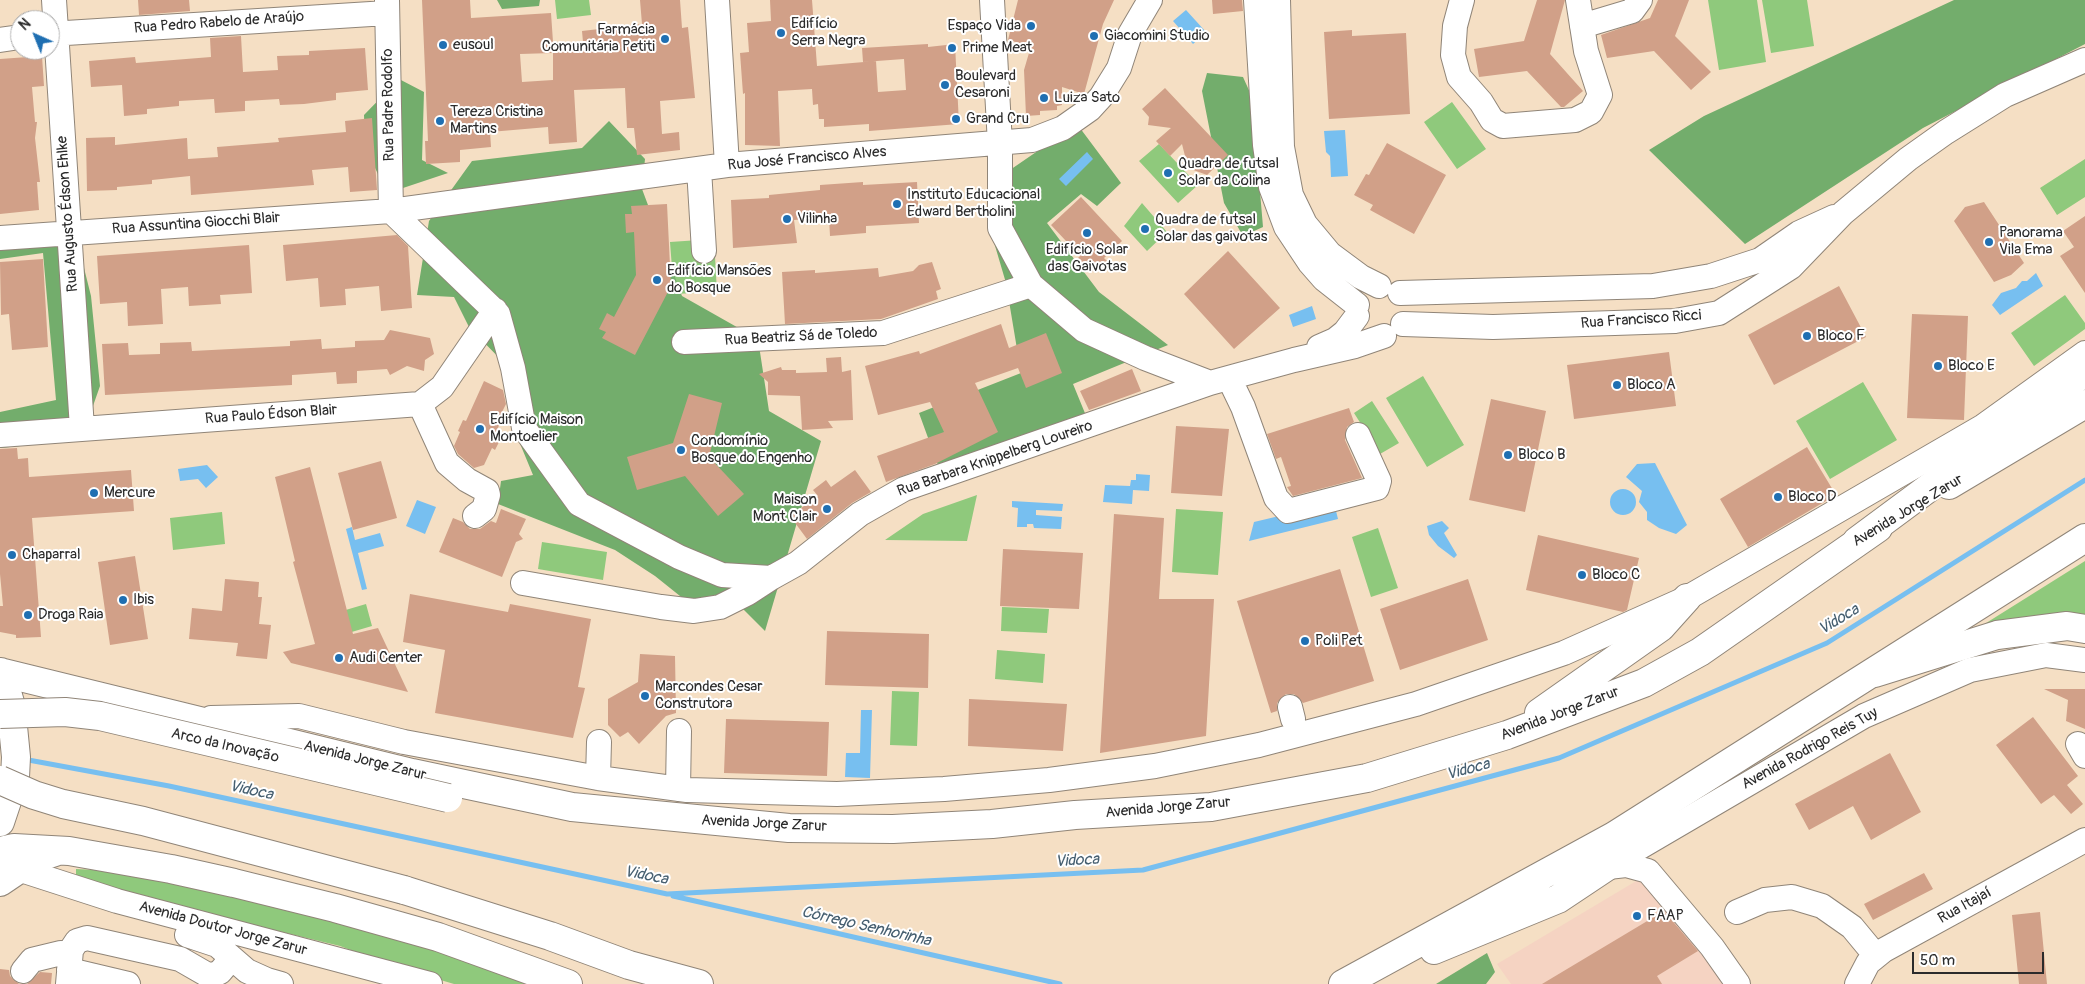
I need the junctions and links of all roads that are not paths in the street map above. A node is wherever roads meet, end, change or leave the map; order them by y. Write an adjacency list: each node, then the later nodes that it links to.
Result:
1 (717, 0): 15 (street)
2 (992, 0): 14 (street)
3 (1150, 0): 14 (street, Rua José Francisco Alves)
4 (1256, 0): 26 (street)
5 (1278, 0): 24 (street)
6 (1462, 0): 10 (street)
7 (1578, 0): 10 (street)
8 (1640, 0): 10 (street)
9 (387, 7): 11 (street, Rua Pedro Rabelo de Araújo); 17 (street, Rua Padre Rodolfo)
10 (1582, 26)
11 (60, 33)
12 (55, 60): 19 (street, Rua Augusto Édson Ehlke)
13 (2085, 60): 18 (street, Rua Francisco Ricci)
14 (1000, 144): 15 (street, Rua José Francisco Alves); 23 (street)
15 (727, 165): 16 (street, Rua José Francisco Alves)
16 (699, 168): 17 (street, Rua José Francisco Alves); 21 (street)
17 (391, 211): 19 (street, Rua Assuntina Giocchi Blair); 25 (street)
18 (1842, 213): 22 (street, Rua Francisco Ricci); 27 (street, Rua Francisco Ricci)
19 (70, 233): 20 (street, Rua Assuntina Giocchi Blair); 37 (street, Rua Augusto Édson Ehlke)
20 (0, 238)
21 (704, 251)
22 (1711, 276): 24 (street, Rua Francisco Ricci); 27 (street)
23 (1031, 285): 30 (street, Rua Beatriz Sá de Toledo); 34 (street)
24 (1389, 290): 26 (street); 28 (street)
25 (495, 310): 35 (street); 43 (street)
26 (1357, 311): 29 (street); 32 (street, Rua Barbara Knippelberg Loureiro)
27 (1719, 313): 28 (street, Rua Francisco Ricci)
28 (1404, 324): 29 (street)
29 (1384, 336): 32 (street, Rua Barbara Knippelberg Loureiro)
30 (684, 342)
31 (2085, 353): 45 (street, Avenida Jorge Zarur)
32 (1294, 360): 34 (street, Rua Barbara Knippelberg Loureiro)
33 (2085, 372): 42 (main road)
34 (1219, 381): 39 (street); 43 (street, Rua Barbara Knippelberg Loureiro)
35 (420, 404): 37 (street, Rua Paulo Édson Blair); 40 (street)
36 (2085, 404): 42 (main road, Avenida Jorge Zarur)
37 (82, 428): 38 (street, Rua Paulo Édson Blair)
38 (0, 435)
39 (1358, 435)
40 (475, 516)
41 (2085, 538): 48 (main road)
42 (1857, 541): 52 (main road, Avenida Jorge Zarur)
43 (770, 578): 44 (street, Rua Barbara Knippelberg Loureiro)
44 (523, 583)
45 (1687, 598): 52 (main road); 56 (street, Avenida Jorge Zarur)
46 (2085, 628): 48 (main road)
47 (2085, 660): 59 (street, Avenida Rodrigo Reis Tuy)
48 (1875, 673): 71 (main road)
49 (2, 688): 50 (main road, Avenida Jorge Zarur); 57 (main road, Arco da Inovação, bridge); 58 (main road, bridge)
50 (194, 718): 54 (street, Avenida Jorge Zarur); 57 (main road, Avenida Jorge Zarur)
51 (679, 731): 56 (street)
52 (1508, 735): 57 (main road, Avenida Jorge Zarur)
53 (599, 742): 54 (street)
54 (598, 778): 56 (street, Avenida Jorge Zarur)
55 (0, 780): 76 (main road, bridge)
56 (678, 789)
57 (572, 807)
58 (0, 822)
59 (1652, 840): 62 (street, Avenida Rodrigo Reis Tuy); 63 (street)
60 (2085, 840): 66 (street, Rua Itajaí)
61 (4, 866): 64 (street, Avenida Doutor Jorge Zarur); 75 (main road)
62 (1606, 868): 63 (street); 71 (main road)
63 (1648, 871): 77 (street)
64 (93, 894): 67 (street); 70 (street, Avenida Doutor Jorge Zarur)
65 (1737, 912): 66 (street)
66 (1876, 956): 78 (street, Rua Itajaí)
67 (231, 958): 68 (street); 73 (street)
68 (69, 970): 69 (street); 72 (street)
69 (23, 971)
70 (420, 981): 74 (street)
71 (1345, 982)
72 (128, 984)
73 (281, 984)
74 (378, 984)
75 (568, 984)
76 (700, 984)
77 (1738, 984)
78 (1857, 984)

